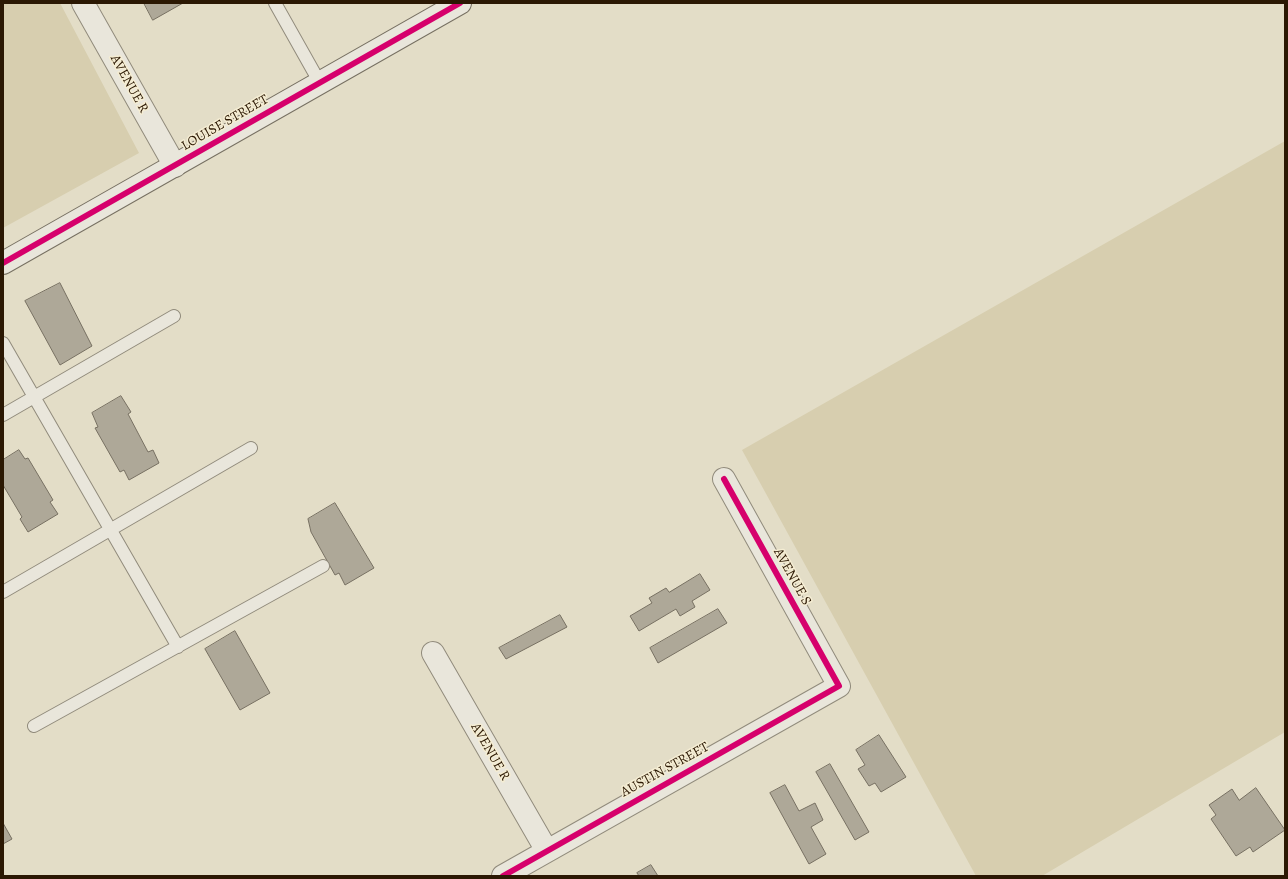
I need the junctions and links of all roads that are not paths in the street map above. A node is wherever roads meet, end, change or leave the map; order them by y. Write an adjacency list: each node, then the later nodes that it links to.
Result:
1 (83, 3): 5 (street, AVENUE R)
2 (276, 3): 4 (lane)
3 (460, 3): 4 (street, LOUISE STREET)
4 (320, 83): 5 (street, LOUISE STREET)
5 (175, 166): 6 (street, LOUISE STREET)
6 (3, 263)
7 (174, 316): 9 (lane)
8 (3, 343): 9 (lane)
9 (34, 397): 10 (lane); 13 (lane)
10 (3, 415)
11 (251, 448): 13 (lane)
12 (724, 479): 18 (street, AVENUE S)
13 (111, 529): 15 (lane); 16 (lane)
14 (324, 566): 16 (lane)
15 (3, 592)
16 (178, 647): 19 (lane)
17 (433, 652): 20 (street, AVENUE R)
18 (839, 686): 20 (street, AUSTIN STREET)
19 (34, 726)
20 (547, 851): 21 (street, AUSTIN STREET)
21 (503, 876)

